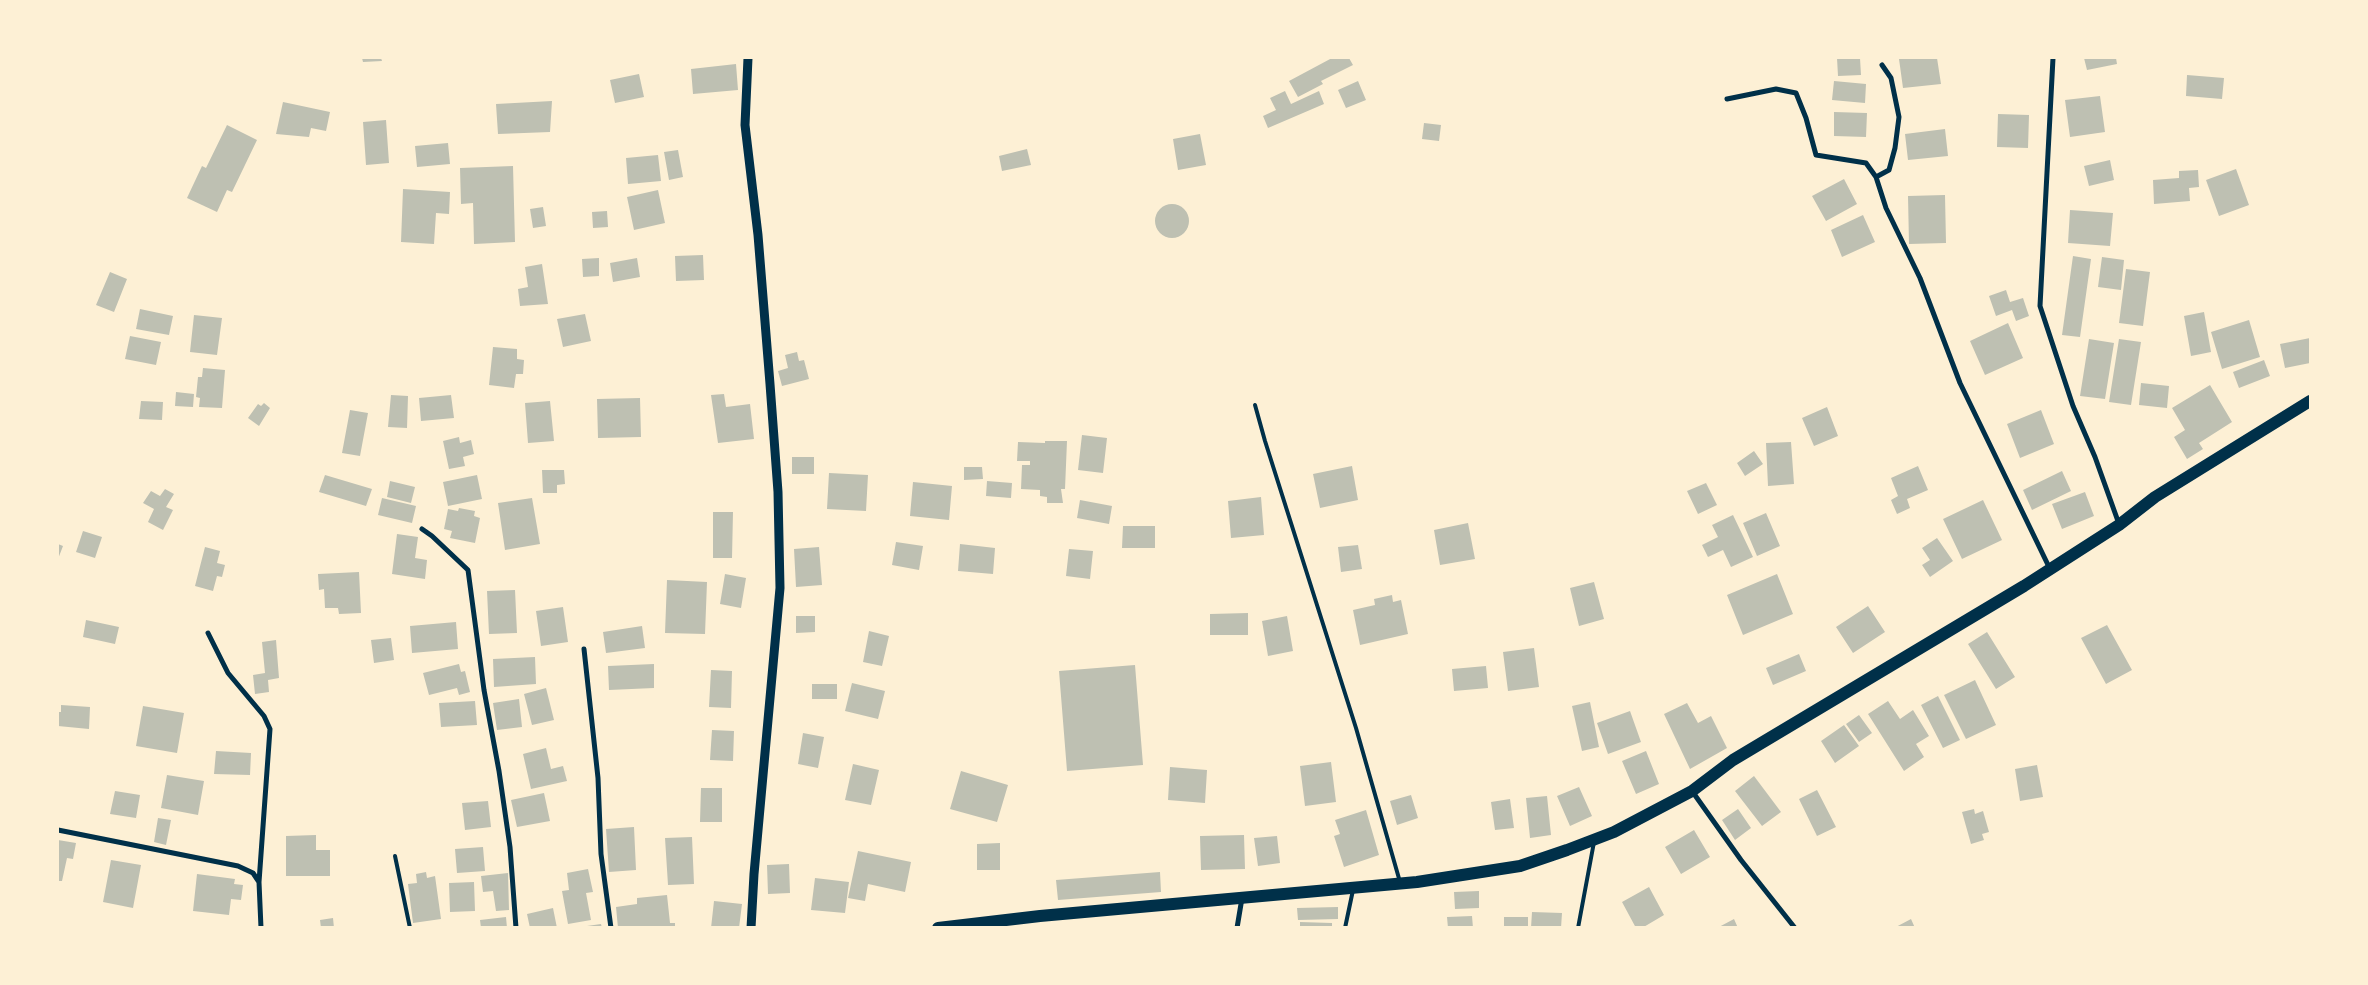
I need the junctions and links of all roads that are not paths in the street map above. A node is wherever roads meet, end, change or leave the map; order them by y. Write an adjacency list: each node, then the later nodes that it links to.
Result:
1 (748, 58): 25 (street)
2 (2053, 58): 8 (street)
3 (1882, 65): 5 (street)
4 (1727, 99): 5 (street)
5 (1876, 177): 10 (street)
6 (2310, 401): 8 (main road)
7 (1255, 405): 18 (lane)
8 (2119, 525): 10 (main road)
9 (422, 529): 23 (street)
10 (2050, 570): 13 (main road)
11 (208, 633): 17 (street)
12 (584, 649): 24 (street)
13 (1692, 791): 15 (main road); 30 (street)
14 (58, 830): 17 (street)
15 (1594, 840): 18 (main road); 29 (lane)
16 (395, 856): 22 (lane)
17 (259, 882): 21 (street)
18 (1400, 884): 19 (main road)
19 (1353, 888): 20 (main road); 28 (lane)
20 (1242, 898): 26 (main road); 27 (street)
21 (261, 928)
22 (410, 928)
23 (516, 928)
24 (611, 928)
25 (752, 928)
26 (938, 928)
27 (1237, 928)
28 (1345, 928)
29 (1578, 928)
30 (1795, 928)

